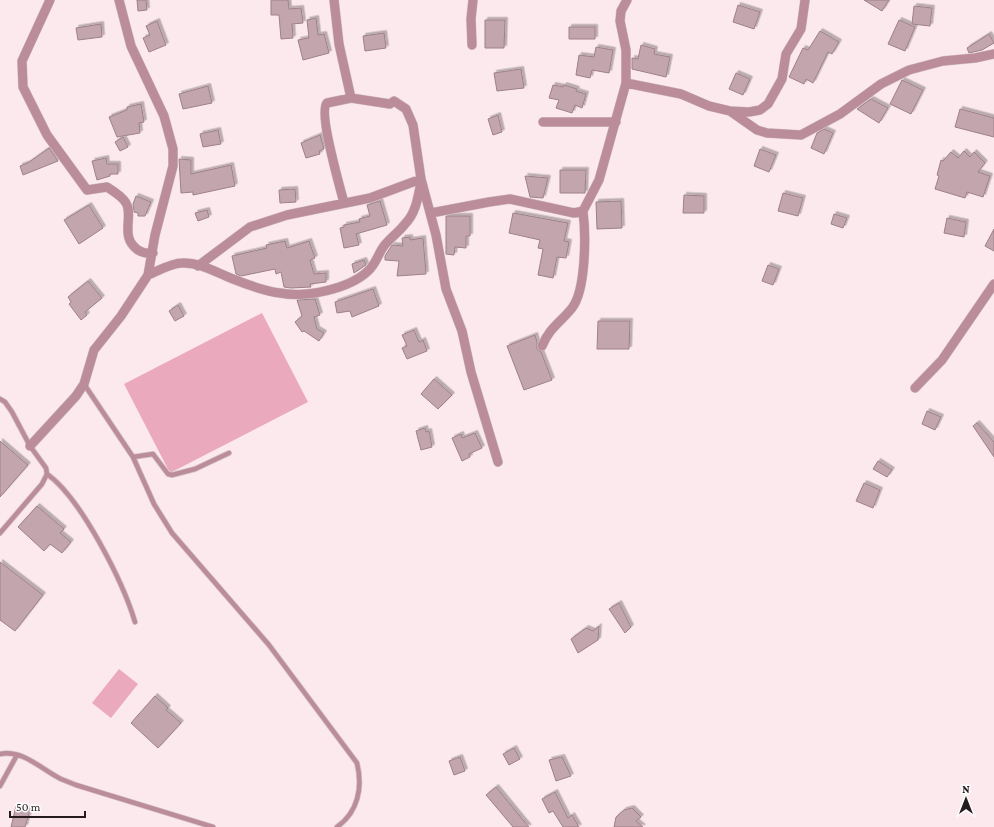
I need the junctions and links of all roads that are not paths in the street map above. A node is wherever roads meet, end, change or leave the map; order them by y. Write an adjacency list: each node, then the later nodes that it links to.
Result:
1 (50, 0): 18 (street)
2 (119, 0): 18 (street)
3 (334, 0): 10 (street)
4 (473, 0): 7 (street)
5 (627, 0): 9 (street)
6 (805, 0): 11 (street)
7 (472, 45)
8 (994, 54): 11 (street)
9 (626, 82): 11 (street); 13 (street)
10 (351, 98): 14 (street); 15 (street)
11 (730, 111)
12 (543, 122): 13 (street)
13 (616, 122): 16 (street)
14 (421, 179): 15 (street); 17 (street); 19 (street)
15 (344, 203): 19 (street)
16 (583, 211): 17 (street); 22 (street)
17 (431, 213): 29 (street)
18 (153, 253): 20 (street)
19 (198, 266): 20 (street)
20 (148, 275): 23 (street)
21 (994, 284): 24 (street)
22 (542, 346)
23 (84, 384): 26 (street); 28 (lane)
24 (915, 388)
25 (0, 399): 26 (lane)
26 (30, 446): 30 (lane)
27 (230, 453): 28 (lane)
28 (133, 457): 37 (lane)
29 (498, 462)
30 (47, 474): 31 (lane); 32 (lane)
31 (0, 533)
32 (135, 622)
33 (0, 754): 34 (lane)
34 (18, 755): 35 (lane); 36 (lane)
35 (0, 786)
36 (213, 827)
37 (337, 827)

